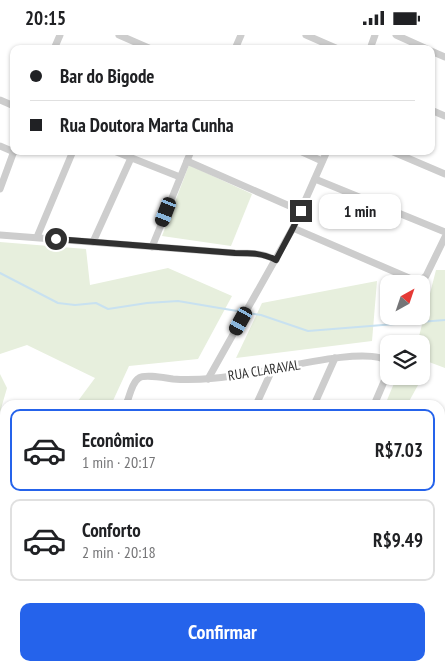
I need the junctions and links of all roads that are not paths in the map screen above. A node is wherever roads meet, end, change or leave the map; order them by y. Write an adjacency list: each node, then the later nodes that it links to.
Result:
1 (119, 35): 4 (street)
2 (306, 35): 5 (street)
3 (396, 35): 6 (street)
4 (142, 45)
5 (329, 45)
6 (418, 45)
7 (13, 155): 20 (street)
8 (71, 155): 25 (street)
9 (124, 155): 14 (street)
10 (190, 155): 15 (street)
11 (309, 155): 16 (street)
12 (324, 155): 16 (street)
13 (400, 155): 17 (street)
14 (131, 158): 18 (street); 27 (street)
15 (188, 161): 18 (street); 21 (street)
16 (322, 161): 19 (street)
17 (445, 174)
18 (180, 177): 28 (street)
19 (315, 179): 21 (street); 23 (street)
20 (0, 189)
21 (301, 211): 22 (street)
22 (293, 228): 26 (street); 29 (street)
23 (445, 232)
24 (0, 235): 25 (street)
25 (37, 237): 27 (street)
26 (445, 237)
27 (92, 242): 28 (street)
28 (152, 247): 29 (street)
29 (276, 260): 33 (street)
30 (335, 357): 31 (street, RUA CLARAVAL); 32 (street, RUA CLARAVAL); 37 (street)
31 (380, 359)
32 (272, 370): 33 (street, RUA CLARAVAL); 36 (street)
33 (208, 379): 35 (street, RUA CLARAVAL)
34 (383, 385): 38 (street)
35 (127, 400)
36 (258, 400)
37 (316, 400)
38 (376, 400)

